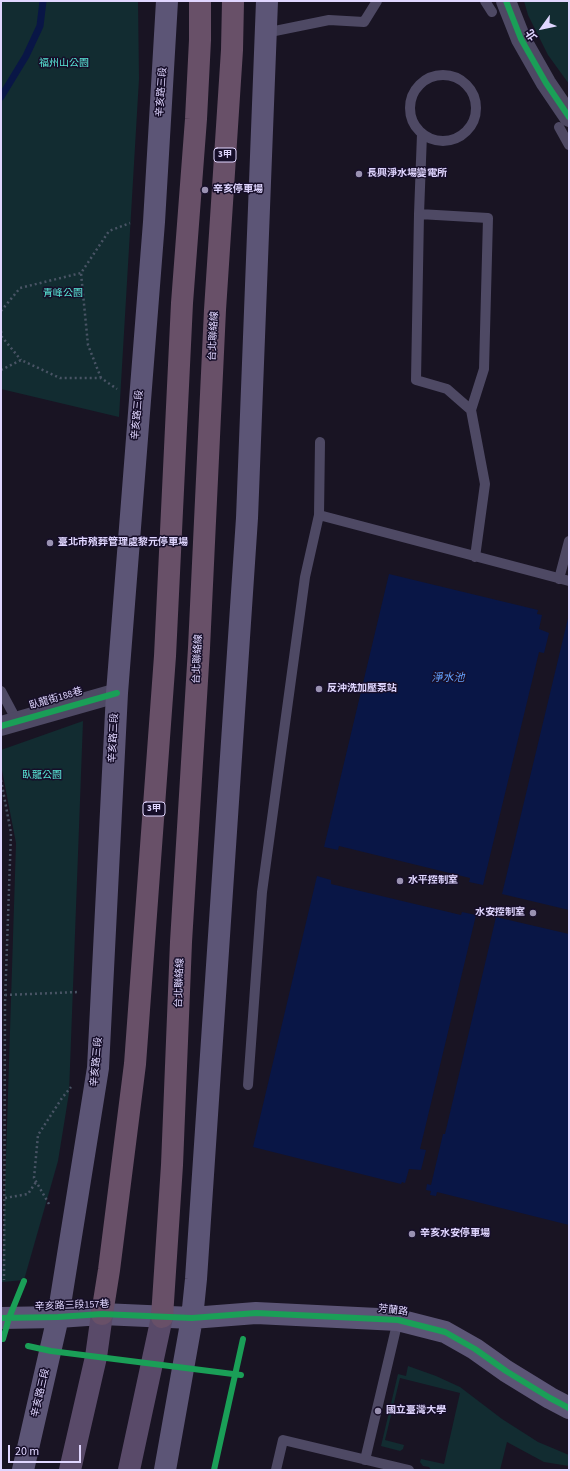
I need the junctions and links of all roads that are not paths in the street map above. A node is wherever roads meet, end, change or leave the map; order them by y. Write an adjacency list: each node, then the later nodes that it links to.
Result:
1 (167, 1): 20 (main road, 辛亥路三段)
2 (200, 1): 23 (highway, 3甲)
3 (233, 1): 26 (highway, 台北聯絡線 / 3甲)
4 (266, 1): 8 (main road)
5 (377, 1): 8 (lane)
6 (485, 1): 7 (lane)
7 (499, 7): 9 (street)
8 (265, 32): 27 (main road)
9 (564, 122): 11 (lane)
10 (422, 134): 10 (lane); 12 (lane)
11 (569, 145)
12 (419, 214): 13 (lane); 13 (lane)
13 (471, 410): 17 (lane)
14 (320, 442): 15 (lane)
15 (319, 515): 17 (lane); 22 (lane)
16 (569, 541): 18 (lane)
17 (475, 557): 18 (lane)
18 (564, 580)
19 (1, 691): 21 (lane)
20 (117, 692): 21 (street, 臥龍街188巷); 24 (main road, 辛亥路三段)
21 (9, 723)
22 (248, 1085)
23 (102, 1314): 24 (main road, 辛亥路三段157巷); 26 (main road, 辛亥路三段157巷); 32 (main road)
24 (58, 1317): 25 (main road, 辛亥路三段157巷); 31 (main road, 辛亥路三段)
25 (1, 1318)
26 (162, 1318): 27 (main road, 辛亥路三段157巷); 33 (main road)
27 (192, 1318): 28 (main road, 芳蘭路); 34 (main road)
28 (398, 1320): 29 (main road, 芳蘭路); 30 (lane)
29 (569, 1408)
30 (365, 1460): 35 (lane); 36 (lane)
31 (23, 1470)
32 (70, 1470)
33 (129, 1470)
34 (165, 1470)
35 (276, 1470)
36 (409, 1470)

